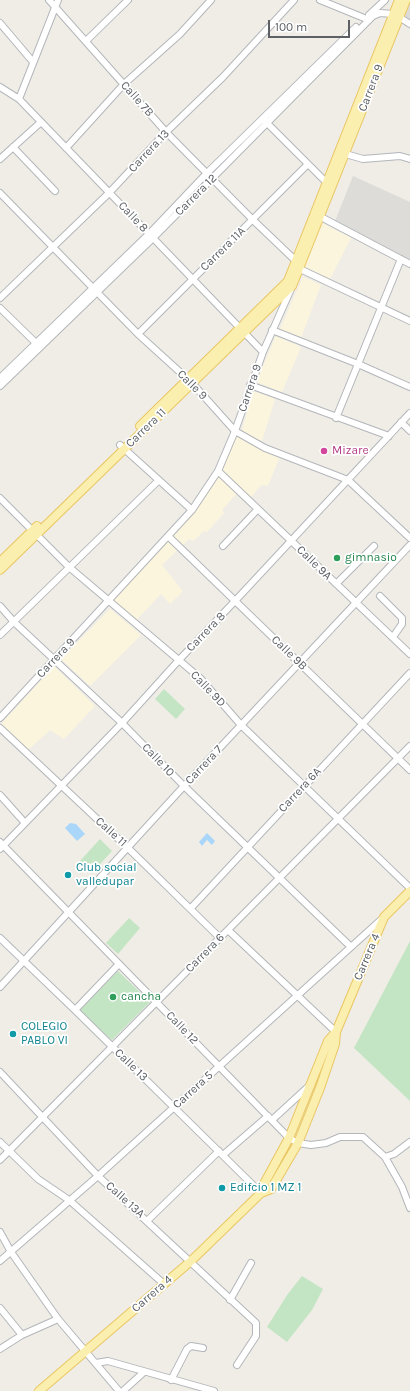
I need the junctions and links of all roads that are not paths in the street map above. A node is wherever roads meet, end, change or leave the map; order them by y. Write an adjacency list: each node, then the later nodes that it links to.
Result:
1 (49, 0): 10 (street, Calle 7B)
2 (58, 0): 10 (street)
3 (128, 0): 15 (street)
4 (211, 0): 17 (street)
5 (294, 0): 23 (street, Carrera 13)
6 (320, 0): 12 (street)
7 (385, 0): 12 (street, Carrera 12)
8 (398, 0): 11 (main road, Carrera 9)
9 (406, 0): 11 (main road, Carrera 9)
10 (55, 7): 15 (street, Calle 7B); 16 (street)
11 (396, 16): 12 (street, Carrera 12); 14 (street); 26 (main road, Carrera 9)
12 (368, 19): 20 (street, Carrera 12); 22 (street, Carrera 12)
13 (0, 23): 16 (street)
14 (410, 24)
15 (86, 41): 17 (street, Calle 7B)
16 (33, 62): 19 (street)
17 (124, 84): 23 (street, Calle 7B); 25 (street)
18 (0, 87): 19 (street, Calle 8)
19 (18, 99): 21 (street, Calle 8)
20 (262, 119): 22 (street); 30 (street, Carrera 12)
21 (41, 122): 24 (street); 25 (street, Calle 8)
22 (267, 124): 29 (street); 31 (street, Carrera 12)
23 (166, 132): 30 (street, Calle 7B); 35 (street, Carrera 13)
24 (13, 147): 27 (street); 33 (street)
25 (66, 148): 35 (street, Calle 8)
26 (342, 153): 28 (street); 32 (main road, Carrera 9)
27 (0, 159)
28 (410, 159)
29 (308, 165): 32 (street); 37 (street, Carrera 11A)
30 (206, 174): 31 (street, Calle 7B); 38 (street, Carrera 12)
31 (212, 179): 37 (street, Calle 7B); 38 (street, Carrera 12)
32 (330, 186): 36 (main road, Carrera 9); 42 (main road, Carrera 9)
33 (55, 191)
34 (0, 193): 39 (street, Calle 9)
35 (109, 193): 38 (street, Calle 8); 39 (street, Carrera 13)
36 (321, 217): 40 (street); 42 (main road, Carrera 9)
37 (253, 220): 42 (street, Calle 7B); 43 (street, Carrera 11A)
38 (151, 236): 43 (street, Calle 8); 45 (street, Carrera 12)
39 (52, 247): 45 (street, Calle 9); 46 (street, Carrera 13)
40 (401, 259): 41 (street); 48 (street)
41 (410, 264)
42 (298, 266): 44 (main road, Carrera 9); 48 (street, Calle 7B)
43 (192, 278): 50 (street, Calle 8); 52 (street, Carrera 11A)
44 (290, 283): 50 (main road, Carrera 11); 51 (street, Carrera 9)
45 (95, 290): 52 (street, Calle 9); 53 (street, Carrera 12)
46 (0, 298)
47 (0, 308): 53 (street)
48 (381, 308): 49 (street, Calle 7B); 55 (street)
49 (410, 321)
50 (241, 329): 54 (street, Calle 8); 57 (main road, Carrera 11)
51 (272, 330): 54 (street, Carrera 9); 55 (street)
52 (138, 334): 57 (street, Calle 9)
53 (38, 345): 56 (street, Carrera 12); 59 (street, Carrera 12)
54 (263, 352): 58 (street, Carrera 9)
55 (358, 364): 60 (street); 62 (street)
56 (0, 378)
57 (190, 381): 64 (street, Calle 9); 67 (main road, Carrera 11)
58 (250, 385): 62 (street); 64 (street, Carrera 9)
59 (0, 386)
60 (410, 387)
61 (410, 413): 63 (street, Carrera 8)
62 (336, 418): 66 (street)
63 (401, 422): 65 (street); 66 (street, Carrera 8)
64 (235, 431): 68 (street, Carrera 9); 69 (street, Calle 9)
65 (410, 431)
66 (388, 436): 69 (street, Carrera 8)
67 (122, 447): 70 (street); 74 (main road, Carrera 11)
68 (218, 471): 72 (street, Calle 9A); 73 (street, Carrera 9)
69 (348, 480): 76 (street, Calle 9); 77 (street, Carrera 8)
70 (158, 481): 73 (street); 82 (street)
71 (0, 498): 74 (street, Calle 9D)
72 (258, 509): 77 (street, Calle 9A); 79 (street)
73 (192, 510): 75 (street, Carrera 9)
74 (35, 532): 81 (main road, Carrera 11); 82 (street, Calle 9D); 83 (main road, Carrera 11)
75 (168, 536): 86 (street, Calle 9B); 87 (street, Carrera 9)
76 (410, 538)
77 (290, 540): 84 (street, Calle 9A); 86 (street, Carrera 8)
78 (410, 545): 88 (street, Carrera 7)
79 (223, 546)
80 (374, 546): 84 (street)
81 (0, 562)
82 (69, 567): 87 (street, Calle 9D); 90 (street)
83 (0, 570)
84 (336, 584): 88 (street, Calle 9A)
85 (380, 596): 92 (street)
86 (235, 601): 95 (street, Carrera 8); 96 (street, Calle 9B)
87 (108, 602): 94 (street, Carrera 9); 95 (street, Calle 9D)
88 (355, 602): 92 (street, Calle 9A); 96 (street, Carrera 7)
89 (0, 606): 90 (street, Calle 10)
90 (14, 622): 91 (street); 94 (street, Calle 10)
91 (0, 635)
92 (392, 637): 93 (street, Calle 9A)
93 (410, 654)
94 (55, 660): 98 (street, Carrera 9); 99 (street, Calle 10)
95 (178, 660): 99 (street, Carrera 8); 101 (street, Calle 9D)
96 (299, 662): 100 (street, Calle 9B); 101 (street, Carrera 7)
97 (410, 673): 100 (street, Carrera 6A)
98 (0, 718)
99 (122, 723): 106 (street, Carrera 8); 107 (street, Calle 10)
100 (362, 723): 104 (street, Calle 9B); 108 (street, Carrera 6A)
101 (241, 724): 107 (street, Carrera 7); 108 (street, Calle 9D)
102 (0, 728): 106 (street, Calle 11)
103 (410, 746): 104 (street, Carrera 6)
104 (398, 758): 105 (street, Calle 9B); 110 (street, Carrera 6)
105 (410, 770)
106 (60, 786): 111 (street, Carrera 8); 114 (street, Calle 11)
107 (184, 786): 113 (street, Calle 10); 114 (street, Carrera 7)
108 (304, 786): 110 (street, Calle 9D); 113 (street, Carrera 6A)
109 (0, 795): 111 (street)
110 (339, 818): 115 (street, Carrera 6); 116 (street, Calle 9D)
111 (25, 823): 112 (street, Carrera 8)
112 (1, 846): 119 (street, Calle 12)
113 (248, 847): 115 (street, Calle 10); 118 (street, Carrera 6A)
114 (128, 848): 118 (street, Calle 11); 119 (street, Carrera 7)
115 (280, 878): 121 (street, Carrera 6); 124 (street, Calle 10)
116 (410, 888)
117 (410, 891): 120 (main road, Carrera 4)
118 (191, 908): 123 (street, Calle 11)
119 (69, 913): 125 (street, Carrera 7); 126 (street, Calle 12)
120 (384, 917): 124 (street, Carrera 5); 131 (main road, Carrera 4)
121 (228, 930): 123 (street, Carrera 6); 128 (street)
122 (0, 938): 125 (street, Calle 13)
123 (220, 938): 129 (street, Carrera 6)
124 (352, 947): 128 (street, Carrera 5)
125 (24, 962): 127 (street, Carrera 7); 130 (street, Calle 13)
126 (119, 964): 129 (street, Calle 12); 130 (street)
127 (0, 988)
128 (298, 996): 131 (street); 133 (street, Carrera 5)
129 (156, 1002): 132 (street, Carrera 6); 133 (street, Calle 12)
130 (75, 1010): 132 (street, Calle 13)
131 (336, 1032): 135 (main road, Carrera 4); 142 (main road, Carrera 4)
132 (112, 1046): 136 (street, Calle 13); 137 (street, Carrera 6)
133 (219, 1066): 136 (street, Carrera 5); 138 (street, Calle 12)
134 (0, 1072): 137 (street, Calle 13A)
135 (312, 1083): 138 (street); 139 (main road, Carrera 4)
136 (174, 1107): 144 (street, Calle 13); 147 (street, Carrera 5)
137 (42, 1117): 143 (street, Carrera 6); 147 (street, Calle 13A)
138 (270, 1118): 139 (street, Calle 12); 144 (street)
139 (289, 1138): 142 (street, Calle 12); 148 (main road, Carrera 4)
140 (0, 1142): 143 (street)
141 (410, 1142): 145 (street)
142 (298, 1143): 145 (street); 148 (main road, Carrera 4)
143 (9, 1151): 146 (street, Carrera 6); 149 (street)
144 (221, 1153): 148 (street, Calle 13); 151 (street)
145 (385, 1157): 150 (street)
146 (0, 1160)
147 (98, 1176): 149 (street, Carrera 5); 151 (street, Calle 13A)
148 (261, 1193): 155 (main road, Carrera 4)
149 (70, 1200): 153 (street, Carrera 5); 157 (street)
150 (410, 1208)
151 (148, 1220): 155 (street, Calle 13A)
152 (0, 1232): 153 (street)
153 (11, 1252): 154 (street, Carrera 5); 160 (street)
154 (0, 1261)
155 (191, 1261): 157 (main road, Carrera 4); 158 (street, Calle 13A)
156 (251, 1263): 158 (street)
157 (164, 1284): 164 (main road, Carrera 4)
158 (230, 1300): 166 (street, Calle 13A)
159 (0, 1308): 161 (street)
160 (58, 1319): 161 (street); 164 (street)
161 (22, 1335): 163 (street)
162 (203, 1348): 168 (street)
163 (0, 1349)
164 (87, 1351): 165 (street); 169 (main road, Carrera 4)
165 (96, 1363): 167 (street); 170 (street)
166 (237, 1365)
167 (144, 1372): 168 (street); 171 (street)
168 (171, 1380): 172 (street)
169 (40, 1391)
170 (119, 1391)
171 (123, 1391)
172 (214, 1391)

